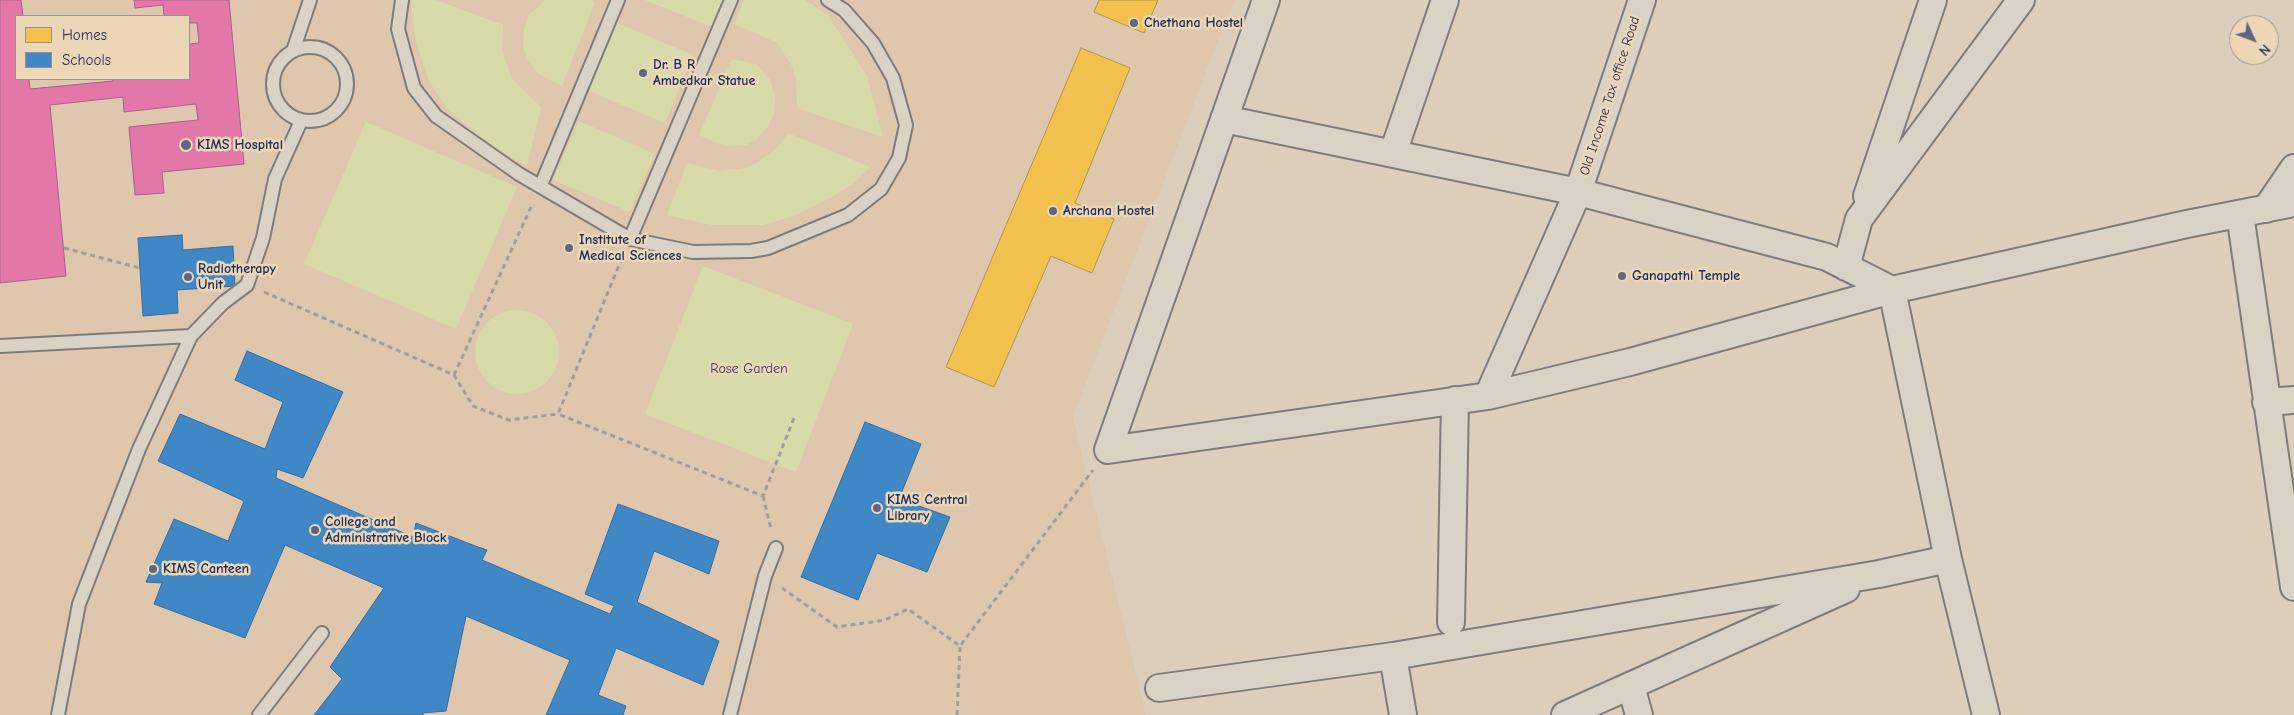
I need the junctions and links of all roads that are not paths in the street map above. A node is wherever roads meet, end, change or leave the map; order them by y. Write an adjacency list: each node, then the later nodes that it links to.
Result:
1 (310, 0): 11 (lane)
2 (402, 0): 16 (lane)
3 (618, 0): 16 (lane)
4 (731, 0): 22 (lane)
5 (828, 0): 22 (lane)
6 (1266, 0): 12 (street)
7 (1445, 0): 14 (street)
8 (1642, 0): 17 (street, Old Income Tax office Road)
9 (1933, 0): 21 (street)
10 (2021, 0): 21 (street)
11 (292, 51): 13 (lane); 13 (lane)
12 (1224, 119): 14 (street); 28 (street)
13 (301, 121): 25 (lane)
14 (1394, 153): 17 (street)
15 (2294, 168): 19 (street)
16 (541, 185): 22 (lane)
17 (1578, 192): 23 (street); 27 (street, Old Income Tax office Road)
18 (2294, 203): 19 (street)
19 (2266, 209): 20 (street)
20 (2240, 214): 24 (street); 30 (street)
21 (1859, 220): 23 (street)
22 (630, 238)
23 (1846, 267): 24 (street)
24 (1892, 290): 27 (street); 32 (street)
25 (191, 336): 26 (lane); 40 (lane)
26 (0, 346)
27 (1488, 396): 28 (street)
28 (1455, 400): 35 (street)
29 (2294, 400): 30 (street)
30 (2266, 402): 34 (street)
31 (776, 548): 42 (lane)
32 (1948, 558): 33 (street); 46 (street)
33 (1879, 574): 37 (street); 38 (street)
34 (2294, 586)
35 (1451, 622)
36 (322, 633): 41 (lane)
37 (1394, 656): 39 (street); 43 (street)
38 (1631, 686): 44 (street); 45 (street)
39 (1159, 688)
40 (58, 715)
41 (259, 715)
42 (730, 715)
43 (1403, 715)
44 (1565, 715)
45 (1639, 715)
46 (1986, 715)

